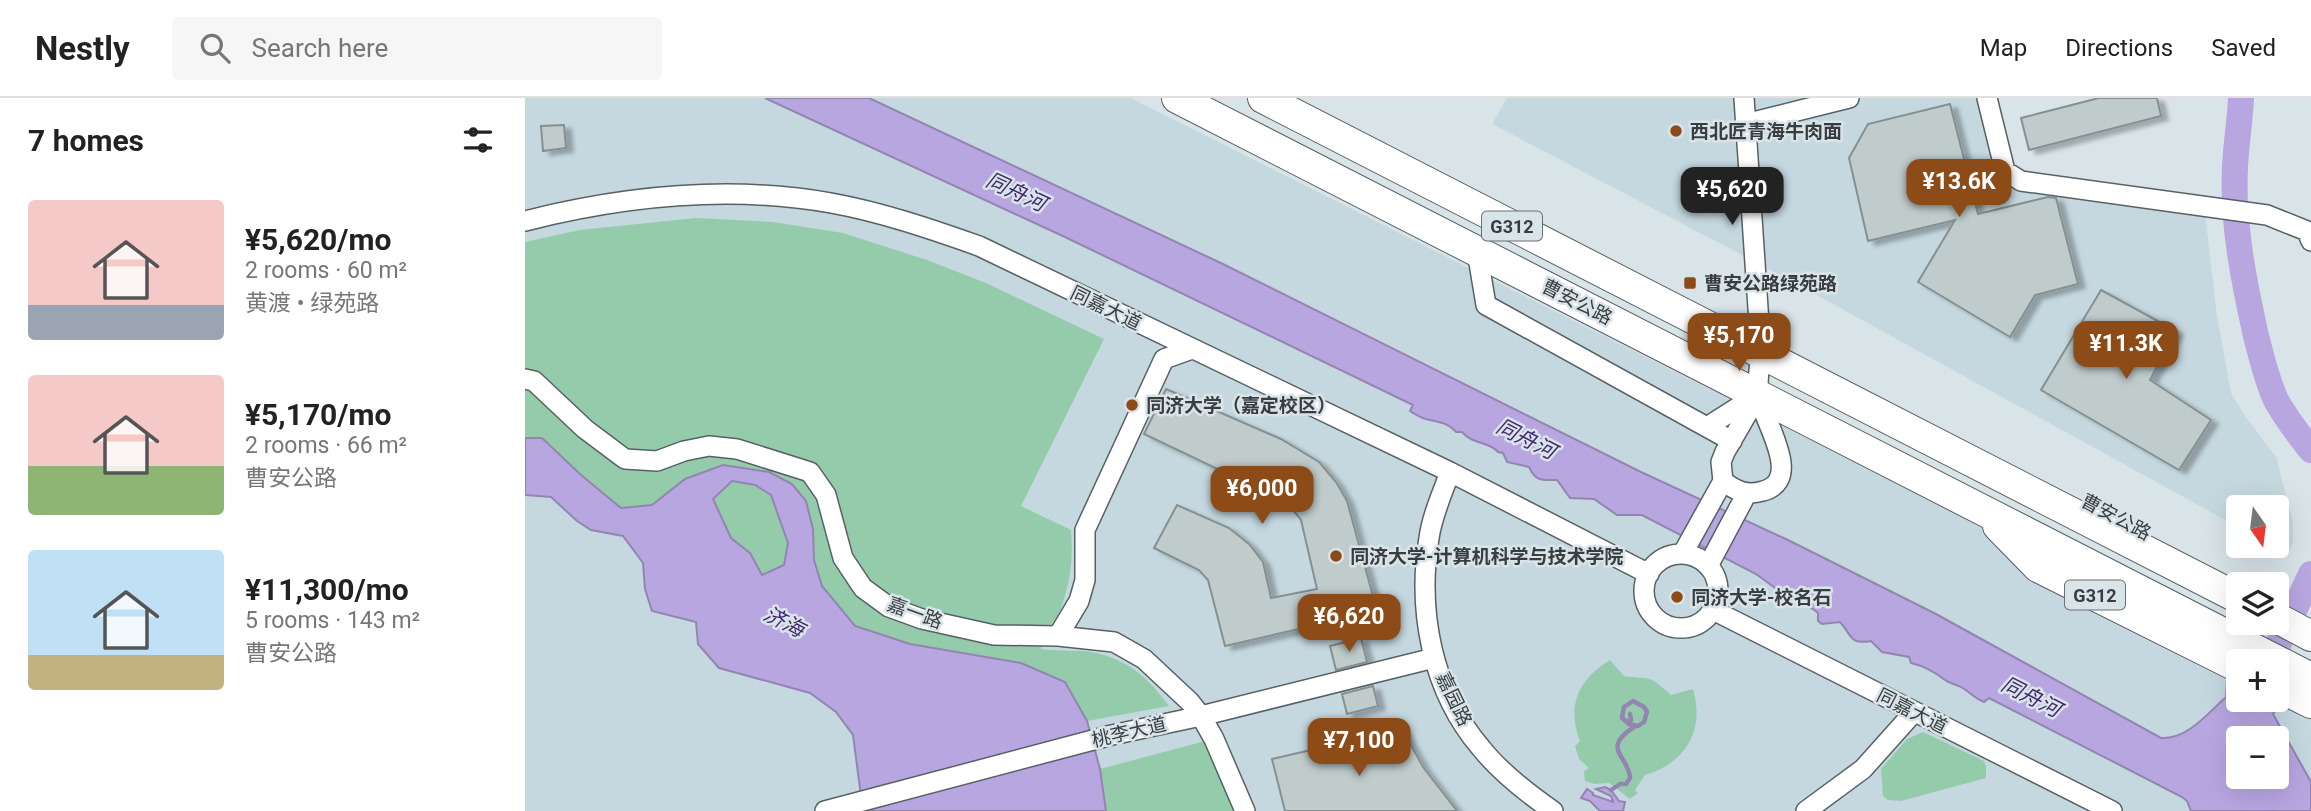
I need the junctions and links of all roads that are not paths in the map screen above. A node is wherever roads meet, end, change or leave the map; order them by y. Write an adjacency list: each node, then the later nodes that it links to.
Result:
1 (1177, 98): 9 (highway, 曹安公路 / G312)
2 (1263, 98): 11 (highway, 曹安公路 / G312)
3 (1744, 98): 6 (street)
4 (1849, 98): 6 (street)
5 (1987, 98): 8 (street)
6 (1745, 124): 11 (street)
7 (525, 221): 10 (street, 同嘉大道)
8 (2311, 242)
9 (1477, 251): 13 (highway, 曹安公路 / G312); 14 (street)
10 (1192, 348): 16 (street, 同嘉大道); 28 (street)
11 (1761, 353): 13 (street); 22 (highway, 曹安公路 / G312); 23 (highway, 曹安公路 / G312)
12 (525, 379): 28 (street, 嘉一路)
13 (1758, 395): 14 (street); 15 (street); 18 (street); 30 (highway, 曹安公路 / G312)
14 (1707, 427): 15 (street)
15 (1732, 441): 17 (street)
16 (1450, 472): 21 (street, 同嘉大道); 31 (street, 嘉园路)
17 (1723, 481): 18 (street); 19 (street)
18 (1747, 493): 20 (street)
19 (1686, 547): 20 (street); 21 (street)
20 (1711, 560): 25 (street)
21 (1649, 574): 25 (street)
22 (2226, 575)
23 (2226, 592)
24 (2289, 607): 26 (highway)
25 (1713, 610): 32 (street, 同嘉大道)
26 (2311, 618)
27 (2289, 624): 29 (highway)
28 (1058, 636): 33 (street, 嘉一路)
29 (2311, 636)
30 (2226, 651)
31 (1434, 658): 33 (street, 桃李大道); 36 (street, 嘉园路)
32 (1914, 712): 37 (street); 38 (street, 同嘉大道)
33 (1201, 716): 34 (street, 桃李大道); 35 (street, 嘉一路)
34 (825, 811)
35 (1245, 811)
36 (1553, 811)
37 (1806, 811)
38 (2112, 811)

